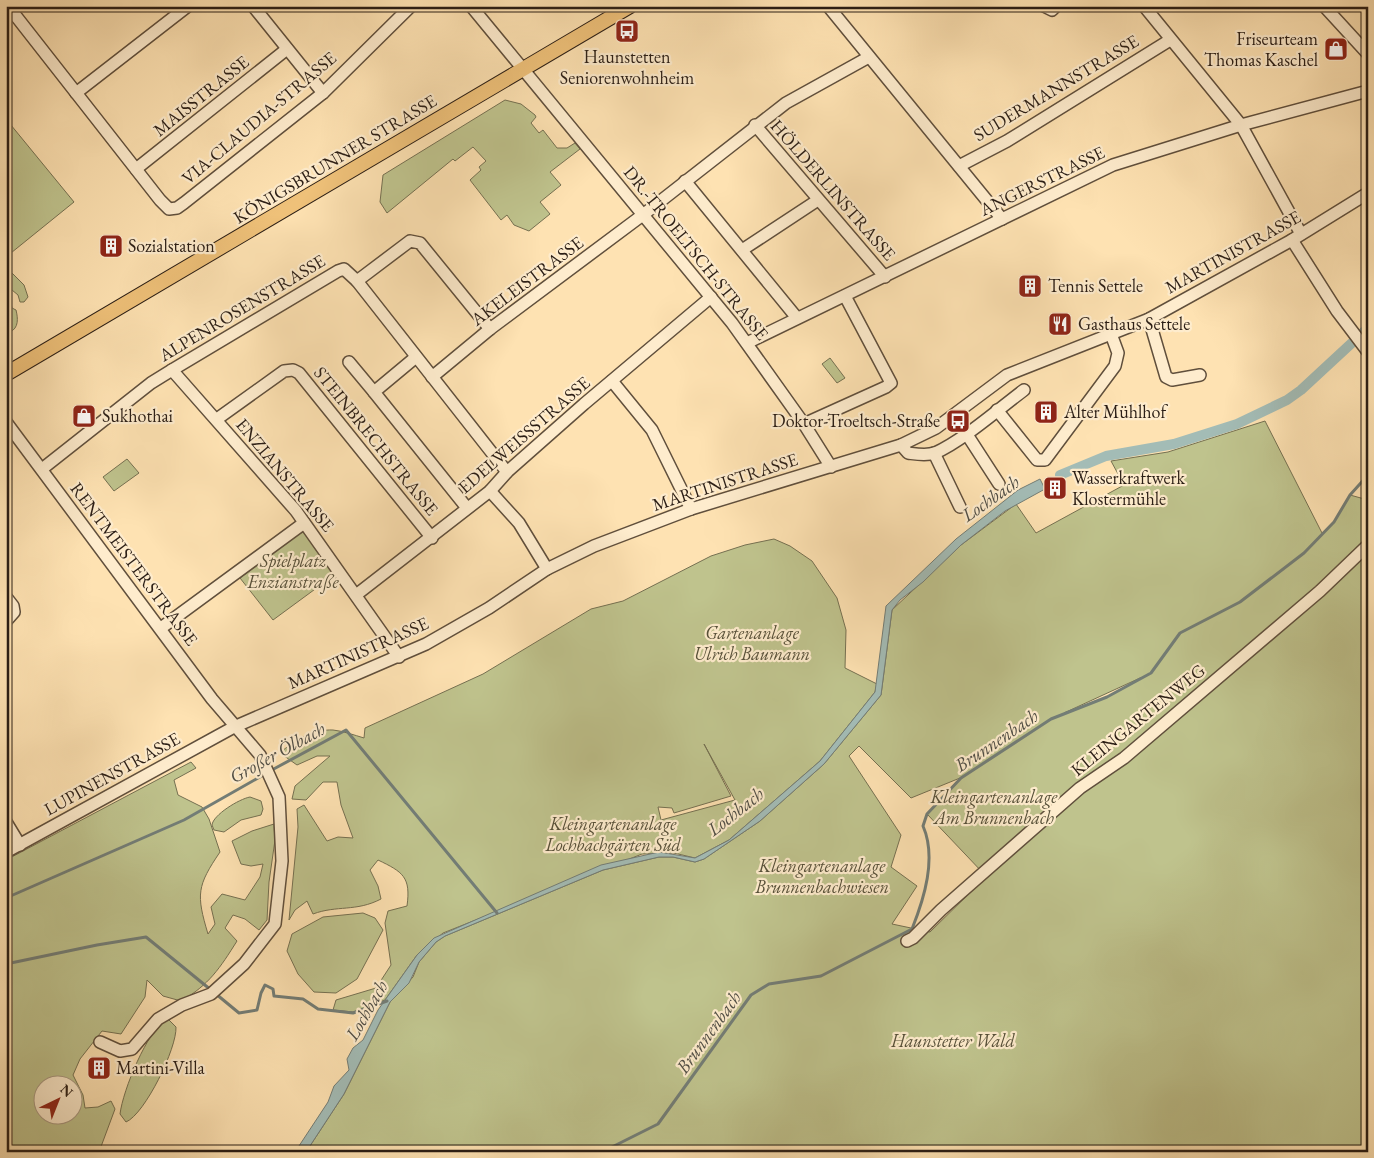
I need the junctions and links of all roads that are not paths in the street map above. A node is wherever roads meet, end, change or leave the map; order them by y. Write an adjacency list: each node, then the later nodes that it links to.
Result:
1 (8, 6): 18 (street)
2 (188, 6): 18 (street)
3 (253, 6): 13 (street)
4 (410, 6): 19 (street, VIA-CLAUDIA-STRASSE)
5 (471, 6): 16 (street, DR.-TROELTSCH-STRASSE)
6 (630, 6): 16 (main road, KÖNIGSBRUNNER STRASSE)
7 (828, 6): 15 (street)
8 (1044, 6): 9 (street)
9 (1056, 6)
10 (1144, 6): 12 (street)
11 (1324, 6): 14 (street)
12 (1170, 40): 21 (street); 22 (street, SUDERMANNSTRASSE)
13 (287, 49): 19 (street); 23 (street, MAISSTRASSE)
14 (1368, 54)
15 (869, 57): 20 (street, AKELEISTRASSE); 22 (street)
16 (523, 69): 27 (street, DR.-TROELTSCH-STRASSE); 44 (main road, KÖNIGSBRUNNER STRASSE)
17 (1368, 91): 21 (street, ANGERSTRASSE)
18 (76, 93): 23 (street)
19 (322, 93): 23 (street, VIA-CLAUDIA-STRASSE)
20 (755, 125): 24 (street, AKELEISTRASSE); 26 (street, HÖLDERLINSTRASSE)
21 (1241, 125): 28 (street, ANGERSTRASSE); 29 (street)
22 (959, 166): 28 (street)
23 (136, 169)
24 (685, 181): 27 (street, AKELEISTRASSE); 30 (street)
25 (1368, 193): 29 (street, MARTINISTRASSE)
26 (818, 200): 30 (street); 31 (street, HÖLDERLINSTRASSE)
27 (644, 214): 34 (street, DR.-TROELTSCH-STRASSE); 37 (street, AKELEISTRASSE)
28 (1002, 218): 31 (street, ANGERSTRASSE)
29 (1297, 237): 36 (street, MARTINISTRASSE); 40 (street)
30 (742, 250): 35 (street)
31 (885, 276): 33 (street, ANGERSTRASSE)
32 (357, 281): 37 (street); 41 (street); 43 (street, ALPENROSENSTRASSE)
33 (845, 296): 35 (street, ANGERSTRASSE); 53 (street)
34 (711, 297): 39 (street, DR.-TROELTSCH-STRASSE); 47 (street, EDELWEISSSTRASSE)
35 (796, 318): 39 (street, ANGERSTRASSE)
36 (1149, 319): 38 (street, MARTINISTRASSE); 45 (street)
37 (490, 330): 46 (street, AKELEISTRASSE)
38 (1111, 334): 50 (street); 56 (street, MARTINISTRASSE)
39 (747, 343): 53 (street, DR.-TROELTSCH-STRASSE)
40 (1365, 349)
41 (416, 357): 46 (street); 49 (street)
42 (349, 362): 49 (street)
43 (172, 370): 51 (street, ENZIANSTRASSE); 59 (street, ALPENROSENSTRASSE)
44 (6, 374)
45 (1200, 375)
46 (432, 377): 60 (street)
47 (612, 381): 60 (street, EDELWEISSSTRASSE); 65 (street)
48 (1024, 390): 50 (street)
49 (374, 392): 64 (street)
50 (997, 410): 54 (street)
51 (217, 420): 66 (street, ENZIANSTRASSE); 67 (street, STEINBRECHSTRASSE)
52 (6, 422): 55 (street, RENTMEISTERSTRASSE)
53 (804, 424): 58 (street, DR.-TROELTSCH-STRASSE)
54 (966, 433): 57 (street); 61 (street)
55 (10, 434): 59 (street, RENTMEISTERSTRASSE)
56 (901, 446): 57 (street); 58 (street, MARTINISTRASSE)
57 (934, 453): 63 (street)
58 (831, 467): 65 (street, MARTINISTRASSE)
59 (42, 469): 73 (street, RENTMEISTERSTRASSE)
60 (507, 472): 62 (street, EDELWEISSSTRASSE)
61 (999, 484)
62 (490, 491): 64 (street, EDELWEISSSTRASSE); 69 (street)
63 (960, 507)
64 (467, 508): 67 (street, EDELWEISSSTRASSE)
65 (691, 509): 69 (street, MARTINISTRASSE)
66 (304, 523): 70 (street, ENZIANSTRASSE); 73 (street)
67 (432, 538): 70 (street, EDELWEISSSTRASSE)
68 (1368, 545): 79 (street, KLEINGARTENWEG)
69 (547, 569): 74 (street, MARTINISTRASSE)
70 (356, 594): 74 (street, ENZIANSTRASSE)
71 (6, 597): 72 (street)
72 (10, 617)
73 (161, 628): 75 (street, RENTMEISTERSTRASSE)
74 (399, 657): 75 (street, MARTINISTRASSE)
75 (234, 726): 77 (street, LUPINENSTRASSE); 80 (street)
76 (6, 822): 77 (street)
77 (20, 846): 78 (street, LUPINENSTRASSE)
78 (6, 852)
79 (907, 941)
80 (100, 1042)

